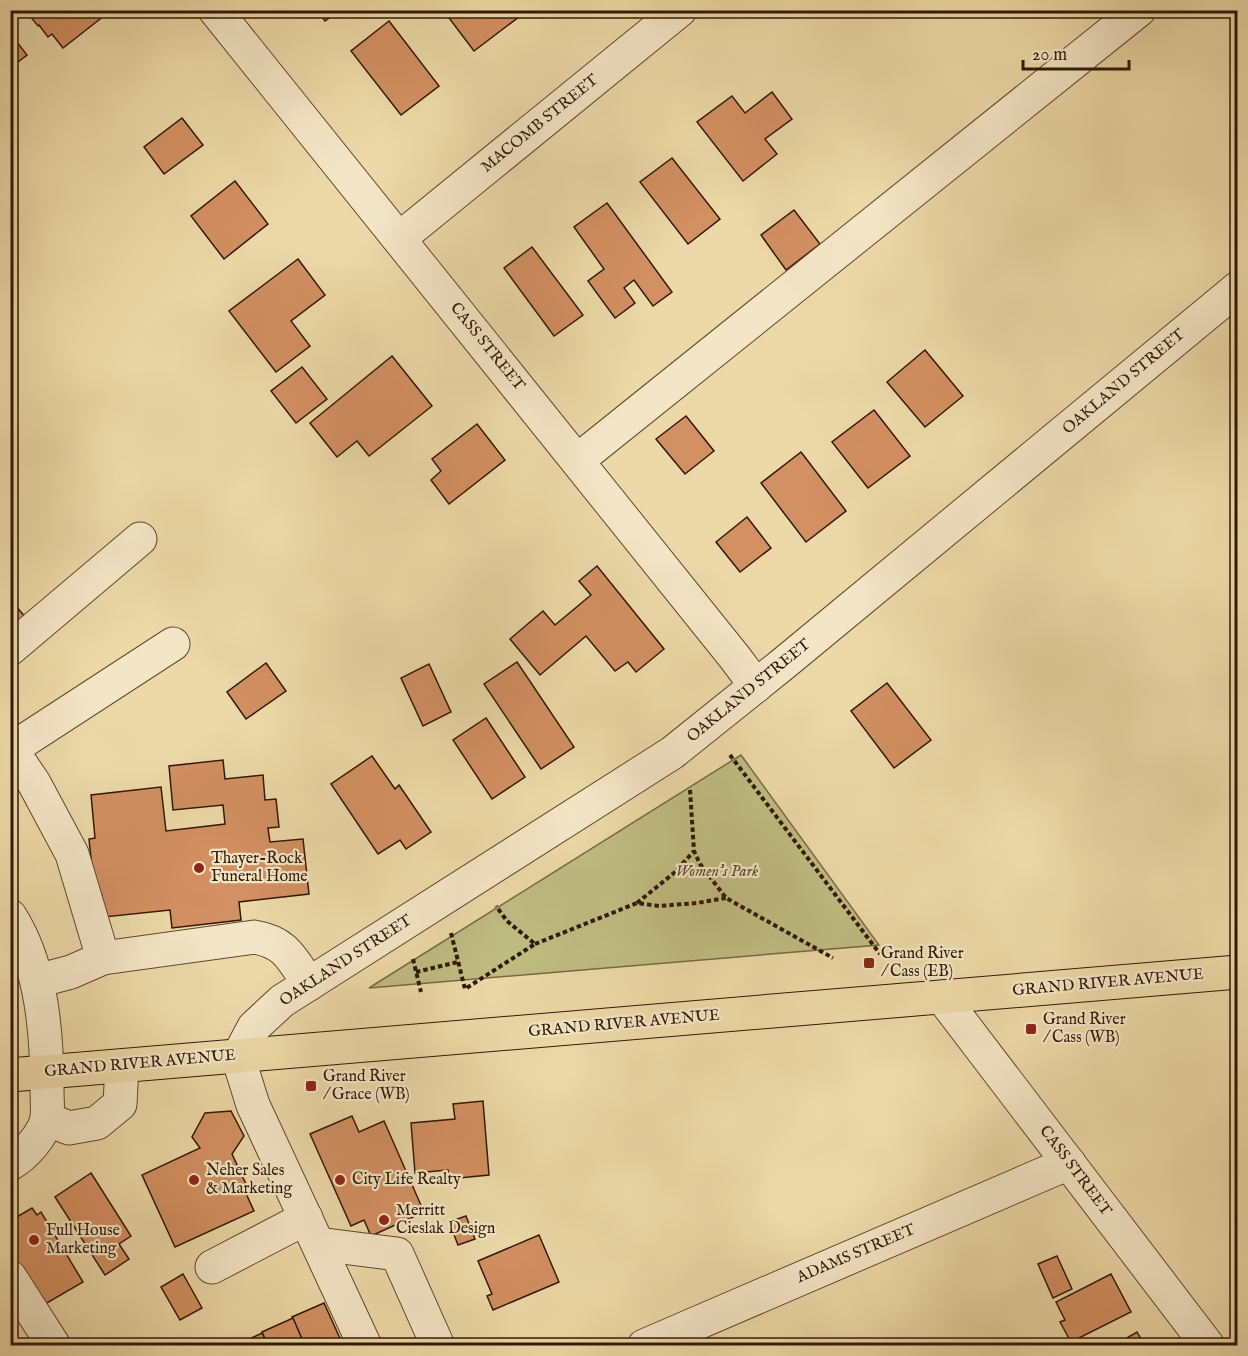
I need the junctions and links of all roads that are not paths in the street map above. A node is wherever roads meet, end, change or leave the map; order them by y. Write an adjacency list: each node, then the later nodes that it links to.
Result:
1 (215, 10): 4 (street, CASS STREET)
2 (680, 10): 4 (street, MACOMB STREET)
3 (1139, 10): 6 (street)
4 (400, 238): 6 (street, CASS STREET)
5 (1238, 288): 10 (street, OAKLAND STREET)
6 (578, 460): 10 (street, CASS STREET)
7 (140, 539): 9 (street)
8 (172, 644): 11 (street)
9 (10, 649)
10 (756, 686): 16 (street, OAKLAND STREET)
11 (11, 749): 13 (street)
12 (10, 916): 15 (street)
13 (103, 958): 15 (street); 16 (street)
14 (1238, 972): 17 (main road, GRAND RIVER AVENUE)
15 (37, 981): 20 (street)
16 (309, 984): 18 (street, OAKLAND STREET)
17 (942, 997): 18 (main road, GRAND RIVER AVENUE); 23 (street, CASS STREET)
18 (238, 1057): 19 (main road, GRAND RIVER AVENUE); 25 (street)
19 (122, 1066): 20 (main road, GRAND RIVER AVENUE); 22 (street)
20 (47, 1072): 21 (main road, GRAND RIVER AVENUE); 22 (street)
21 (10, 1075)
22 (47, 1119): 24 (street)
23 (1069, 1163): 31 (street, ADAMS STREET); 32 (street, CASS STREET)
24 (10, 1164)
25 (312, 1231): 26 (street); 29 (street); 30 (street)
26 (212, 1267)
27 (10, 1277): 28 (street)
28 (54, 1346)
29 (366, 1346)
30 (438, 1346)
31 (644, 1346)
32 (1208, 1346)

